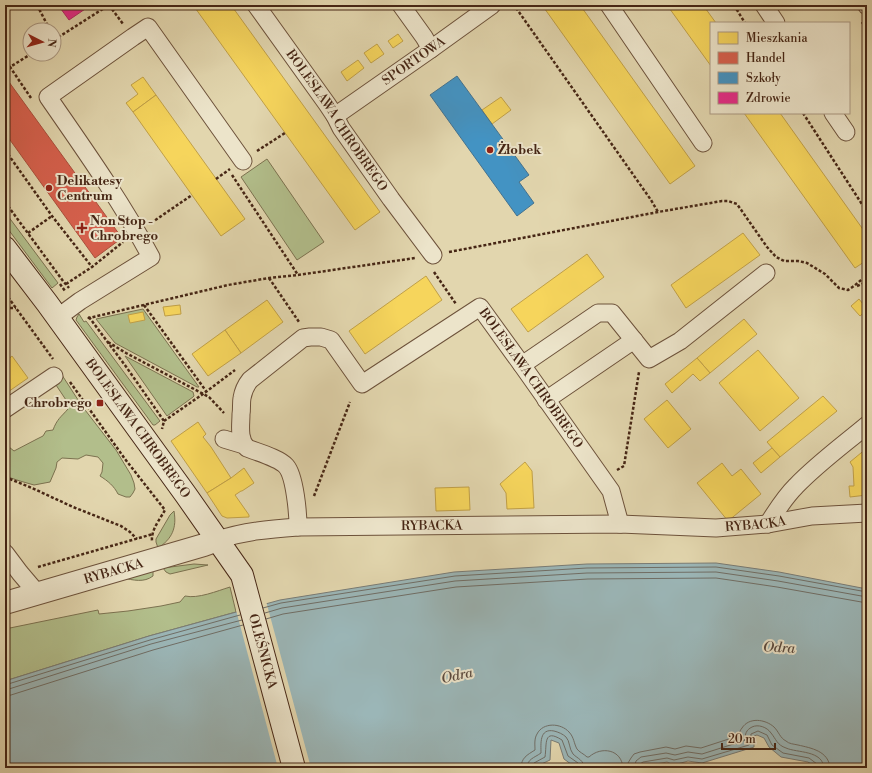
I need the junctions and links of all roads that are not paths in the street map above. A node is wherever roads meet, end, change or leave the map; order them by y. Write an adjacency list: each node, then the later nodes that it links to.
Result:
1 (256, 5): 9 (street, BOLESŁAWA CHROBREGO)
2 (401, 5): 7 (street)
3 (609, 5): 11 (street)
4 (764, 5): 6 (street)
5 (500, 7): 7 (street, SPORTOWA)
6 (775, 22)
7 (431, 49): 9 (street, SPORTOWA)
8 (834, 114): 10 (street)
9 (335, 116): 14 (street, BOLESŁAWA CHROBREGO)
10 (846, 132)
11 (703, 143)
12 (243, 160): 16 (street)
13 (5, 248): 16 (main road, BOLESŁAWA CHROBREGO)
14 (428, 256)
15 (766, 273): 17 (street)
16 (57, 318): 29 (main road, BOLESŁAWA CHROBREGO)
17 (634, 340): 18 (street); 20 (street)
18 (522, 365): 20 (street, BOLESŁAWA CHROBREGO); 24 (street, BOLESŁAWA CHROBREGO)
19 (60, 374): 21 (street)
20 (546, 400): 26 (street, BOLESŁAWA CHROBREGO)
21 (5, 409)
22 (867, 425): 27 (street)
23 (224, 439): 24 (street)
24 (244, 445): 28 (street)
25 (867, 513): 27 (street, RYBACKA)
26 (620, 524): 27 (street, RYBACKA); 28 (street, RYBACKA)
27 (768, 524)
28 (298, 527): 29 (street, RYBACKA)
29 (218, 540): 31 (main road, RYBACKA); 33 (main road, OLEŚNICKA)
30 (5, 552): 31 (street)
31 (37, 593): 32 (main road, RYBACKA)
32 (5, 603)
33 (294, 768)

